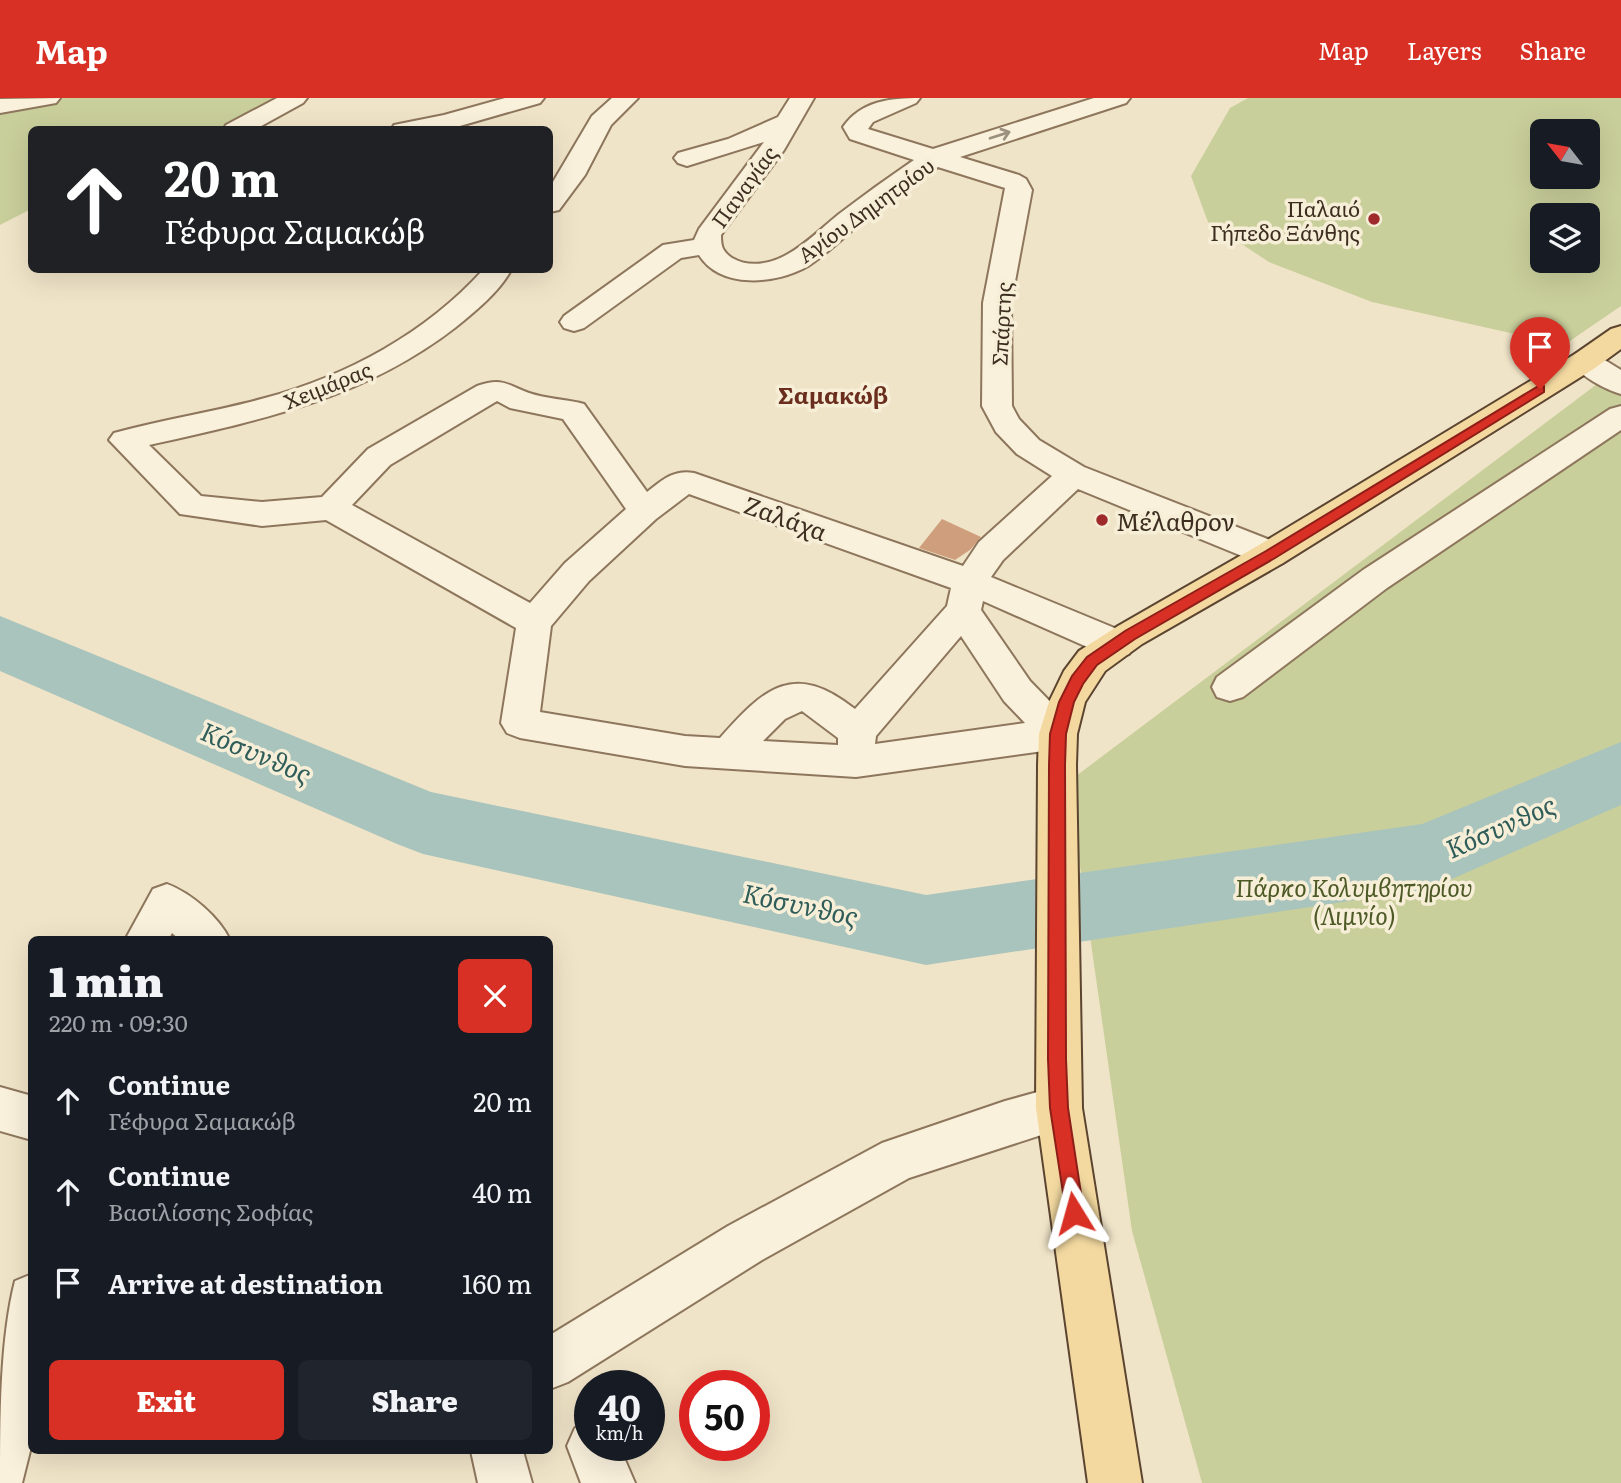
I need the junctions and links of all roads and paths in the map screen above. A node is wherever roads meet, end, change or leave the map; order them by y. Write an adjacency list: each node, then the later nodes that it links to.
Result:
1 (48, 98): 8 (street)
2 (295, 98): 10 (street)
3 (532, 98): 11 (street)
4 (626, 98): 14 (street)
5 (802, 98): 9 (street, Παναγίας)
6 (908, 98): 12 (street)
7 (1118, 98): 12 (street, Αγίου Δημητρίου, one-way to 7)
8 (0, 106)
9 (788, 121): 13 (street); 15 (street, Παναγίας)
10 (242, 126)
11 (425, 126)
12 (935, 157): 16 (street, Αγίου Δημητρίου); 23 (street, Σπάρτης)
13 (687, 158)
14 (553, 200)
15 (706, 246): 16 (street, Παναγίας); 18 (street)
16 (774, 270)
17 (496, 273): 24 (street, Χειμάρας)
18 (574, 322)
19 (1621, 335): 20 (main road)
20 (1585, 361): 21 (street); 26 (main road)
21 (1621, 384)
22 (1621, 416): 30 (street)
23 (1073, 475): 26 (street, Σπάρτης); 27 (street)
24 (331, 508): 25 (street); 28 (street)
25 (644, 511): 27 (street, Ζαλάχα); 28 (street, Ζαλάχα)
26 (1270, 554): 29 (main road)
27 (967, 596): 29 (street, Ζαλάχα); 31 (street); 32 (street)
28 (534, 622): 33 (street)
29 (1116, 645): 31 (main road)
30 (1230, 687)
31 (1058, 734): 32 (street); 36 (main road)
32 (857, 747): 33 (street); 33 (street)
33 (728, 755)
34 (148, 936): 35 (street)
35 (205, 936)
36 (1059, 1108): 40 (street); 44 (main road)
37 (0, 1109): 38 (street)
38 (28, 1117)
39 (28, 1320): 43 (street)
40 (553, 1362)
41 (498, 1454): 45 (street)
42 (599, 1461): 46 (street)
43 (0, 1472)
44 (1108, 1480)
45 (505, 1483)
46 (608, 1483)

